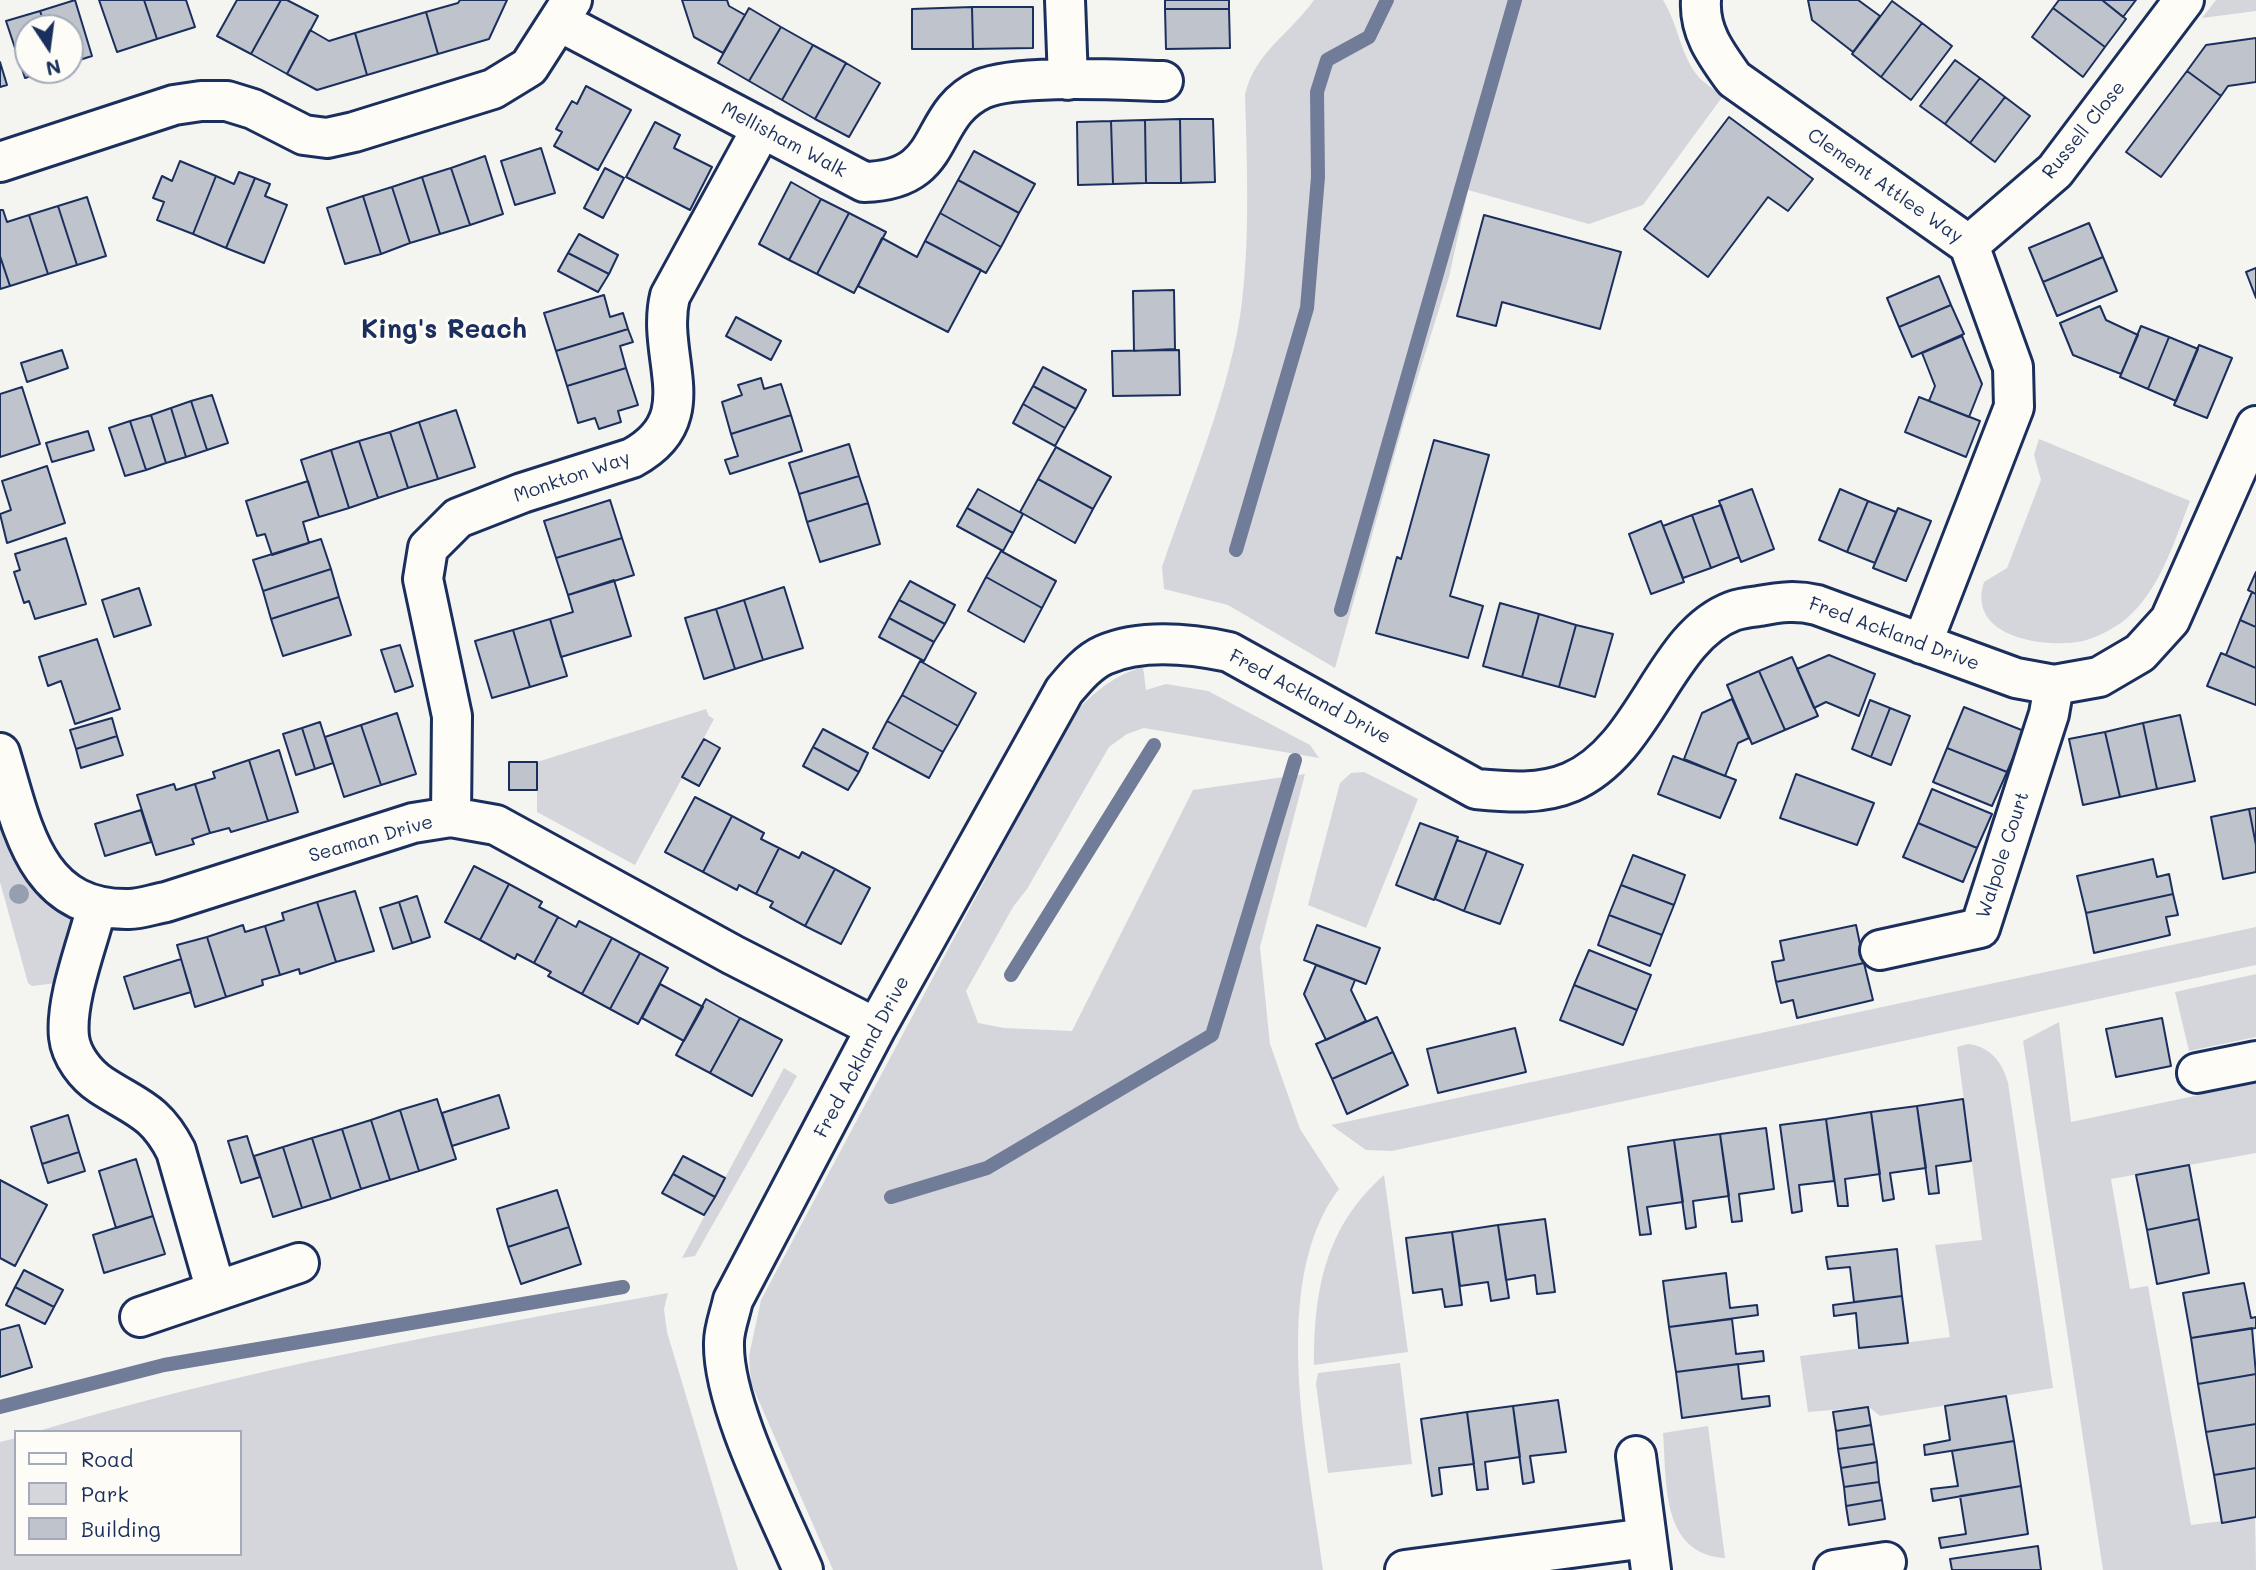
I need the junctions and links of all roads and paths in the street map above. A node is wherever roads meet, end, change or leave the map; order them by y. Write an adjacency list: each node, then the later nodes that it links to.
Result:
1 (1065, 0): 5 (street)
2 (1701, 0): 9 (street, Clement Attlee Way)
3 (2183, 0): 9 (street, Russell Close)
4 (566, 11): 7 (street, Mellisham Walk); 8 (street)
5 (1068, 80): 6 (street, Mellisham Walk); 7 (street, Mellisham Walk)
6 (1163, 81)
7 (762, 128): 14 (street, Monkton Way)
8 (0, 162)
9 (1969, 245): 11 (street, Clement Attlee Way)
10 (2256, 426): 12 (street, Fred Ackland Drive)
11 (1922, 644): 12 (street, Fred Ackland Drive); 17 (street, Fred Ackland Drive)
12 (2053, 685): 16 (street, Walpole Court)
13 (0, 753): 15 (street, Seaman Drive)
14 (451, 817): 15 (street, Seaman Drive); 17 (street, Seaman Drive)
15 (97, 905): 21 (street)
16 (1880, 950)
17 (876, 1028): 26 (street, Fred Ackland Drive)
18 (2256, 1061): 19 (street)
19 (2197, 1073)
20 (299, 1263): 21 (street)
21 (216, 1291): 22 (street)
22 (140, 1317)
23 (1636, 1456): 24 (street)
24 (1649, 1554): 27 (street)
25 (1886, 1562): 28 (street)
26 (803, 1570)
27 (1405, 1570)
28 (1834, 1570)

